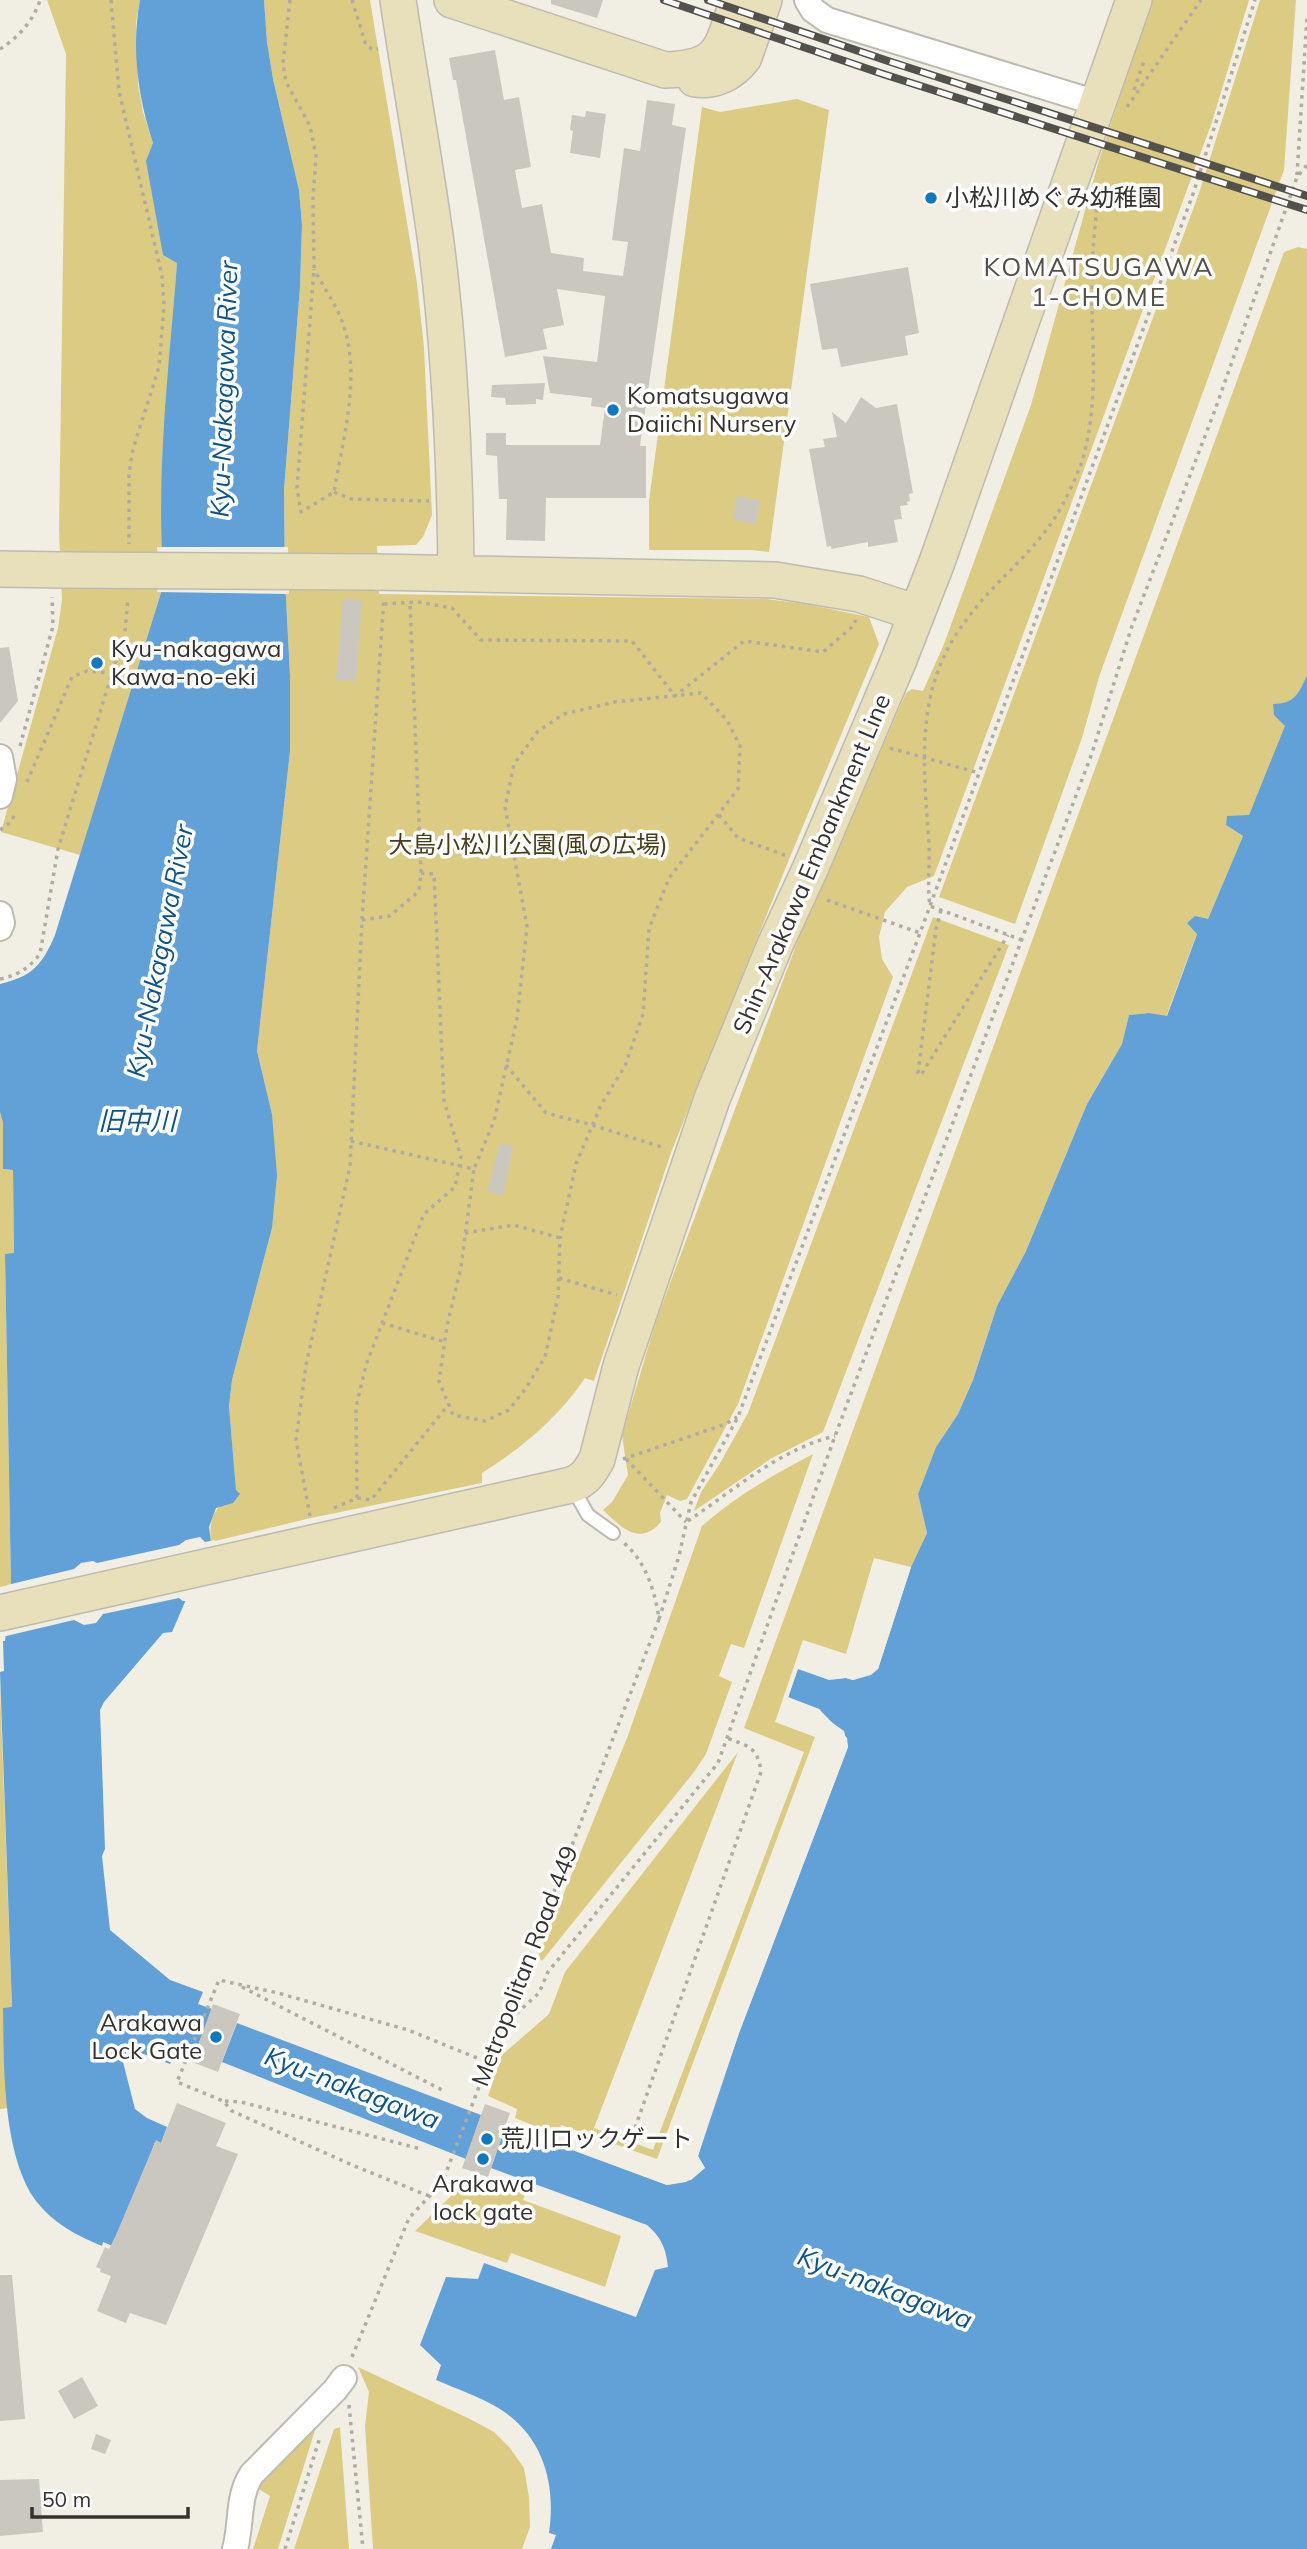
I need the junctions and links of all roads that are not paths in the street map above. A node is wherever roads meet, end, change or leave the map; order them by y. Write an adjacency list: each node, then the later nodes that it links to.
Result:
1 (398, 0): 10 (street)
2 (453, 0): 7 (street)
3 (737, 0): 7 (street)
4 (764, 0): 7 (street)
5 (807, 0): 8 (street)
6 (1134, 0): 8 (street, Shin-Arakawa Embankment Line)
7 (665, 70)
8 (1111, 107): 11 (street, Shin-Arakawa Embankment Line)
9 (0, 569): 10 (street, bridge)
10 (456, 573): 11 (street)
11 (917, 613): 14 (street, Shin-Arakawa Embankment Line)
12 (0, 914): 13 (street)
13 (0, 928)
14 (571, 1485): 15 (lane); 16 (street)
15 (613, 1533)
16 (0, 1612)
17 (344, 2378): 18 (street)
18 (235, 2549)

